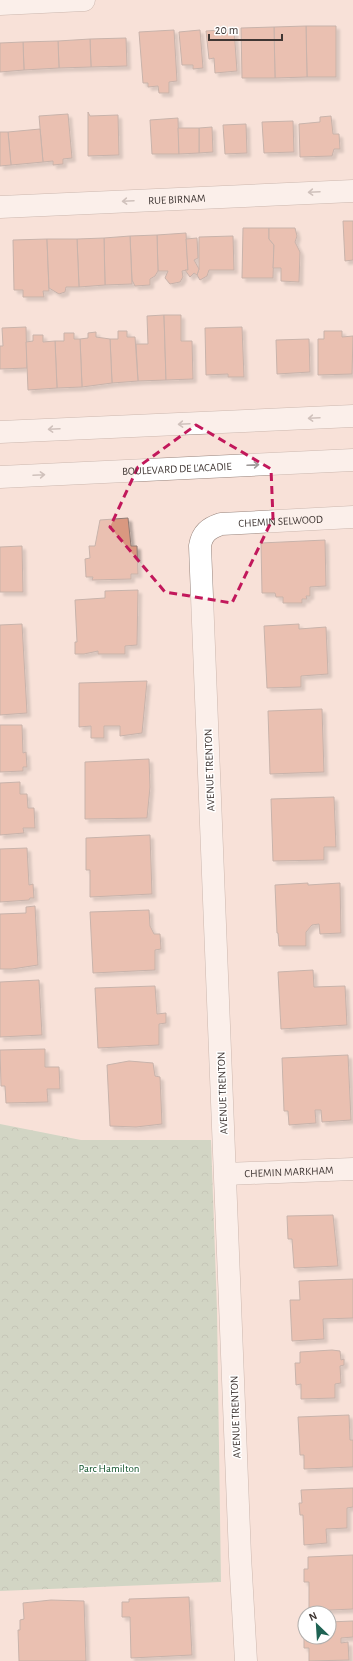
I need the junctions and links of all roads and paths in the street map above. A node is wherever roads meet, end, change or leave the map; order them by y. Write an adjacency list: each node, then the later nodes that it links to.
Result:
1 (84, 0): 2 (street)
2 (0, 4)
3 (353, 191): 4 (street, RUE BIRNAM, one-way to 4)
4 (0, 207)
5 (353, 416): 6 (street, one-way to 6)
6 (0, 432)
7 (353, 460): 8 (street, BOULEVARD DE L'ACADIE, one-way to 7)
8 (0, 477)
9 (353, 517): 10 (street, CHEMIN SELWOOD)
10 (209, 528): 12 (street, AVENUE TRENTON)
11 (353, 1170): 12 (street, CHEMIN MARKHAM)
12 (226, 1174): 13 (street, AVENUE TRENTON)
13 (246, 1661)

